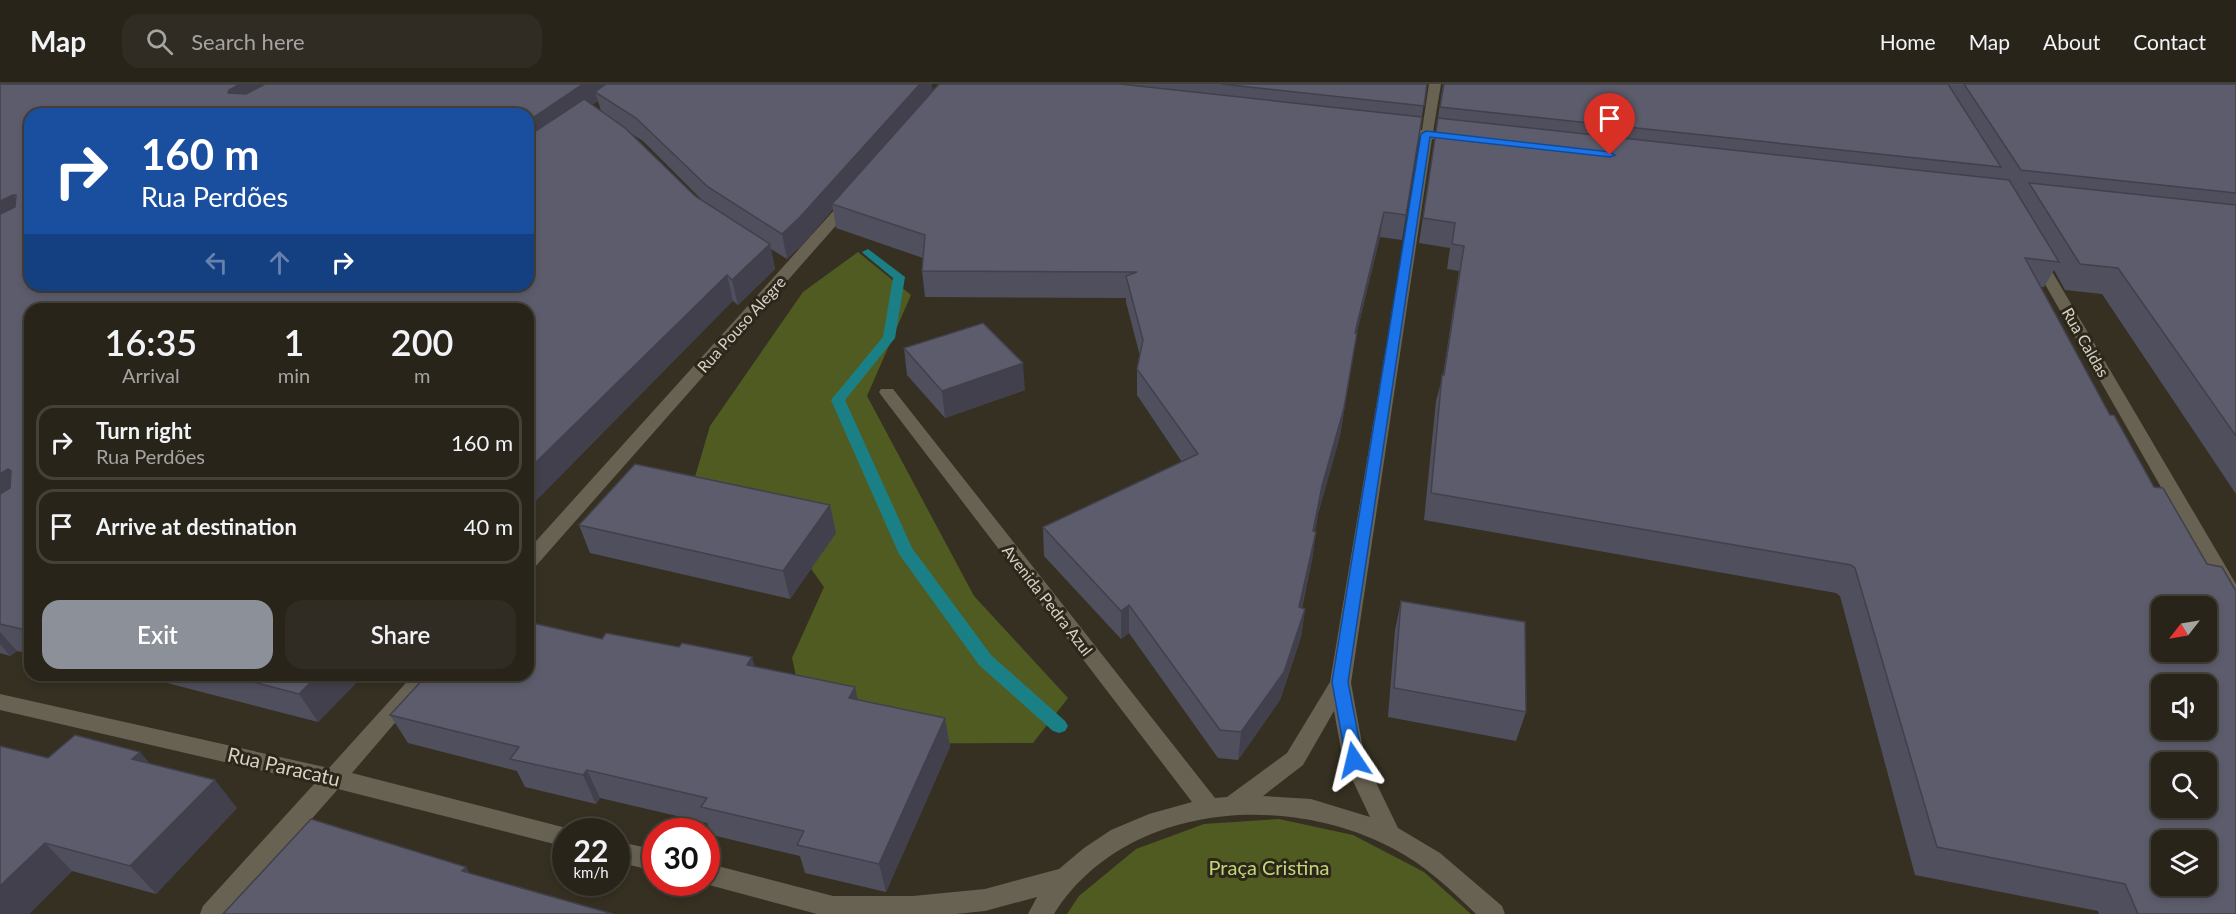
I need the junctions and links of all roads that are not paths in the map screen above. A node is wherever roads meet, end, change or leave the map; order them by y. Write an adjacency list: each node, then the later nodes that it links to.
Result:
1 (1435, 84): 3 (street)
2 (1379, 129): 3 (street)
3 (1426, 134): 4 (street); 11 (street)
4 (1473, 139)
5 (859, 190): 8 (street, Rua Pouso Alegre)
6 (2026, 240): 9 (street, Rua Caldas)
7 (887, 392): 15 (street, Avenida Pedra Azul)
8 (534, 555)
9 (2236, 602)
10 (421, 681): 13 (street)
11 (1340, 682): 14 (street); 17 (street)
12 (0, 702): 13 (street, Rua Paracatu)
13 (334, 778): 16 (street, Rua Paracatu); 21 (street)
14 (1235, 804): 15 (street); 17 (street)
15 (1209, 807): 19 (street)
16 (552, 833)
17 (1390, 836): 23 (street)
18 (720, 878): 20 (street)
19 (1066, 878): 20 (street); 22 (street)
20 (838, 910)
21 (212, 914)
22 (1040, 914)
23 (1493, 914)

